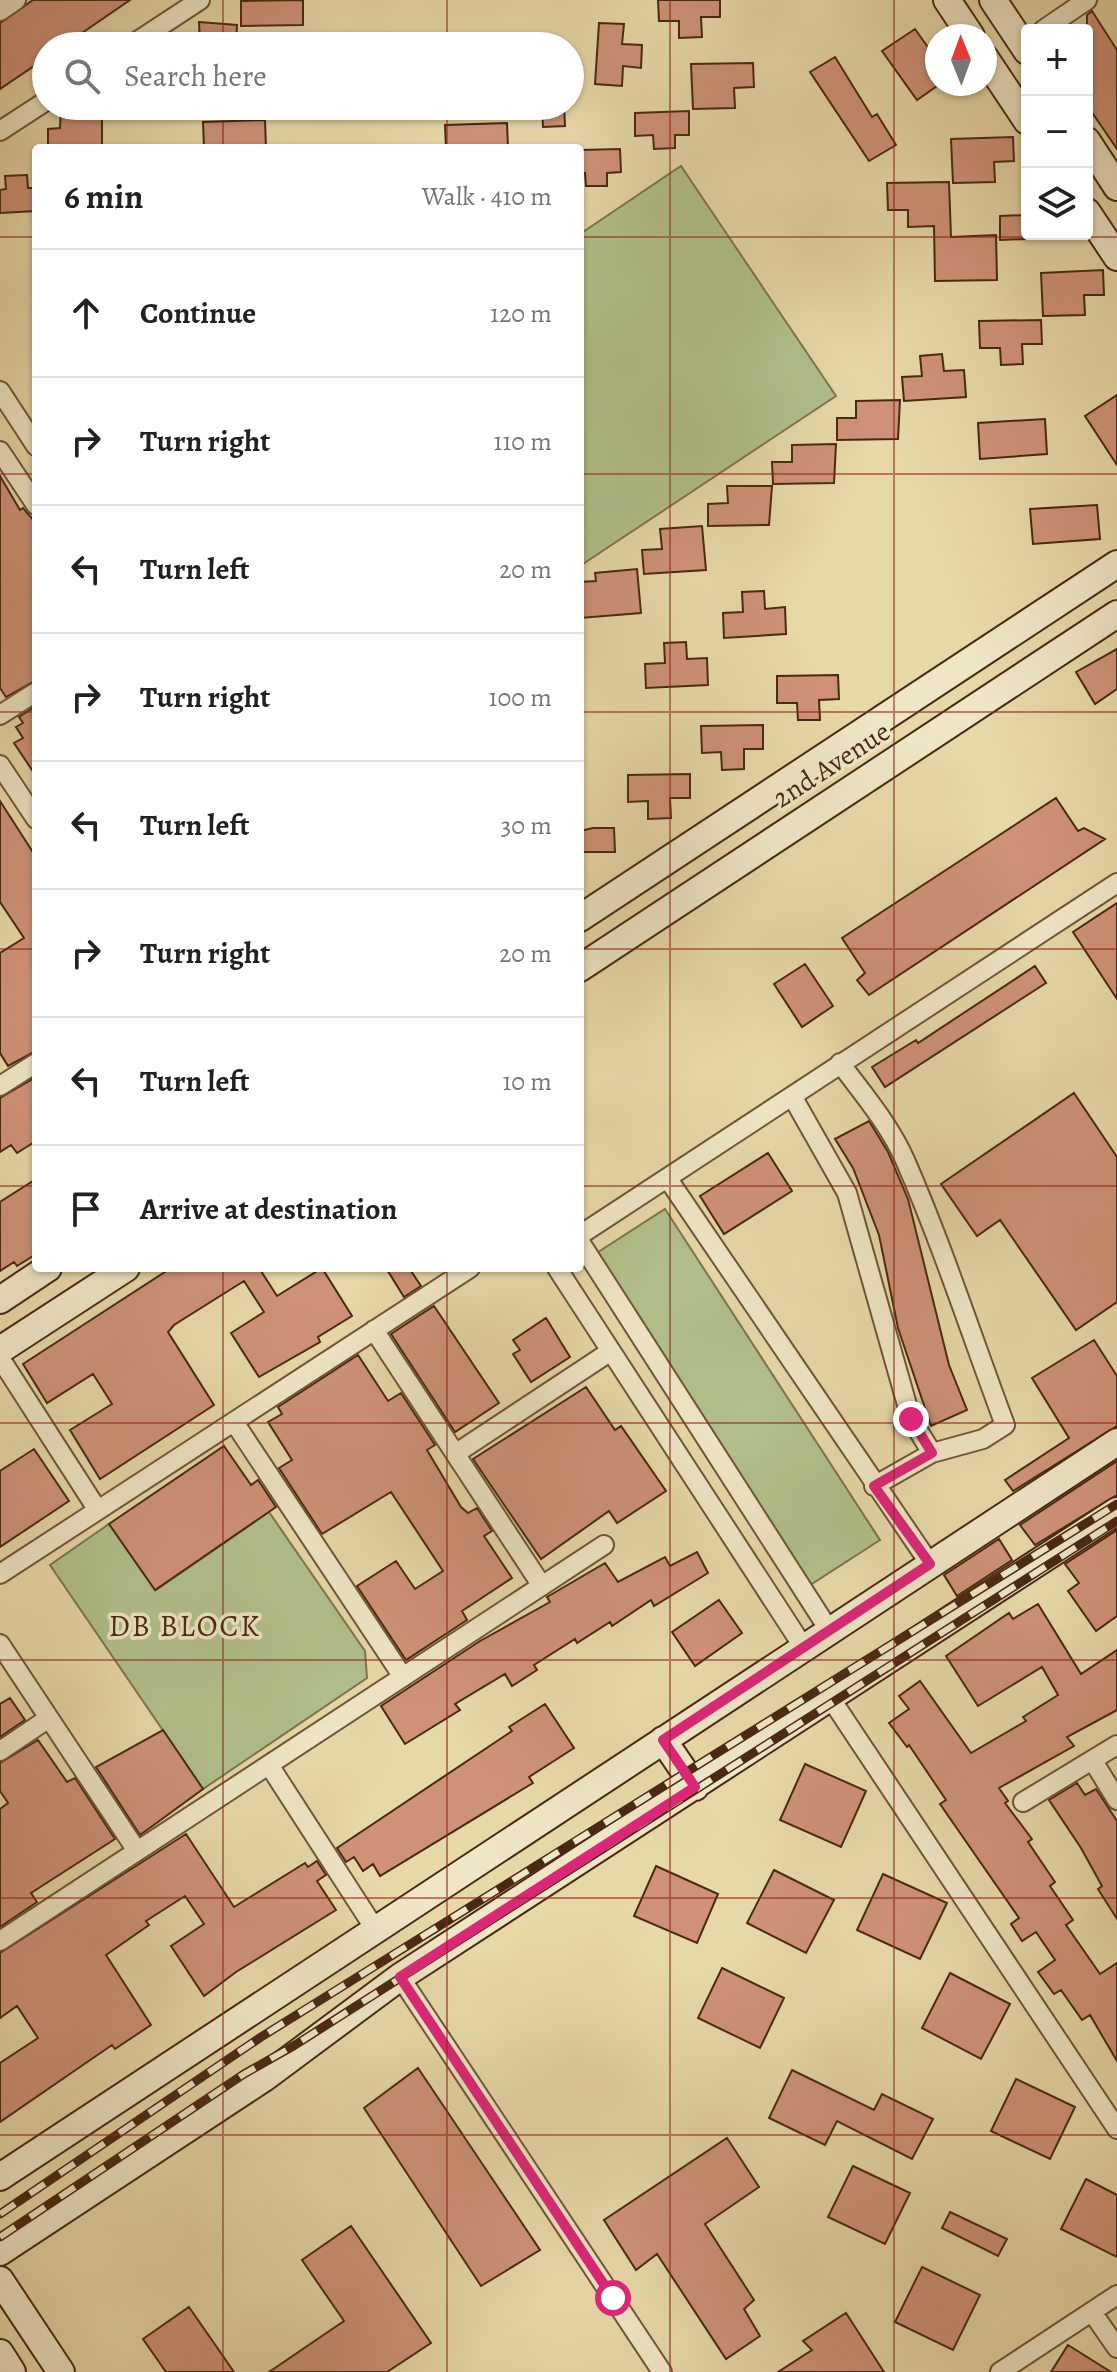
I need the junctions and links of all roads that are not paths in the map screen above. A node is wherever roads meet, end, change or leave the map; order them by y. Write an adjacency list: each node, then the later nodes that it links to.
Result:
1 (16, 0): 6 (street)
2 (200, 0): 10 (street)
3 (947, 0): 7 (main road)
4 (993, 0): 9 (main road)
5 (1087, 0): 8 (street)
6 (0, 11)
7 (963, 24)
8 (1054, 24)
9 (1021, 31)
10 (151, 32)
11 (997, 76): 13 (main road)
12 (32, 110): 14 (street)
13 (1021, 112)
14 (0, 131)
15 (1093, 150): 16 (main road)
16 (1117, 187)
17 (1093, 221): 18 (main road)
18 (1117, 257)
19 (0, 391): 20 (street)
20 (32, 440)
21 (0, 451): 22 (street)
22 (32, 499)
23 (1117, 564): 30 (main road, 2nd Avenue)
24 (1117, 614): 31 (main road, 2nd Avenue)
25 (32, 695): 26 (street)
26 (0, 715)
27 (0, 765): 28 (street)
28 (32, 813)
29 (1117, 883): 32 (street)
30 (584, 915)
31 (584, 965)
32 (840, 1063): 35 (street); 52 (street)
33 (32, 1065): 34 (street)
34 (3, 1078)
35 (792, 1096): 36 (street); 52 (street)
36 (668, 1179): 37 (street); 54 (street)
37 (584, 1232)
38 (584, 1248): 43 (street)
39 (42, 1272): 45 (main road)
40 (120, 1272): 47 (main road)
41 (464, 1272): 46 (street)
42 (560, 1272): 44 (street)
43 (599, 1272): 44 (street); 61 (street)
44 (572, 1291): 48 (street)
45 (0, 1300)
46 (374, 1330): 50 (street); 53 (street)
47 (0, 1350)
48 (611, 1351): 53 (street); 63 (street)
49 (0, 1358): 55 (street)
50 (234, 1422): 55 (street); 64 (street)
51 (1117, 1442): 58 (main road)
52 (932, 1453): 54 (street)
53 (455, 1454): 60 (street)
54 (874, 1486): 58 (street)
55 (97, 1509): 59 (street)
56 (1117, 1511): 65 (main road)
57 (604, 1545): 60 (street)
58 (930, 1564): 61 (main road)
59 (0, 1574)
60 (542, 1586): 64 (street)
61 (829, 1630): 63 (main road)
62 (0, 1644): 66 (street)
63 (804, 1648): 67 (main road)
64 (403, 1677): 71 (street)
65 (829, 1696): 72 (main road); 79 (street)
66 (49, 1718): 69 (street); 75 (street)
67 (663, 1740): 72 (main road); 76 (main road)
68 (1117, 1745): 70 (street)
69 (0, 1751)
70 (1093, 1761): 73 (street); 74 (street)
71 (269, 1765): 75 (street); 76 (street)
72 (695, 1787): 78 (main road)
73 (1117, 1800)
74 (1023, 1802)
75 (137, 1851): 77 (street)
76 (375, 1929): 80 (main road)
77 (0, 1941)
78 (400, 1977): 81 (main road); 89 (street)
79 (1114, 2117)
80 (0, 2177)
81 (0, 2252)
82 (0, 2280): 88 (main road)
83 (1117, 2295): 84 (street)
84 (1092, 2312): 85 (street); 90 (street)
85 (1117, 2348)
86 (0, 2353): 87 (main road)
87 (12, 2372)
88 (61, 2372)
89 (662, 2372)
90 (1000, 2372)

